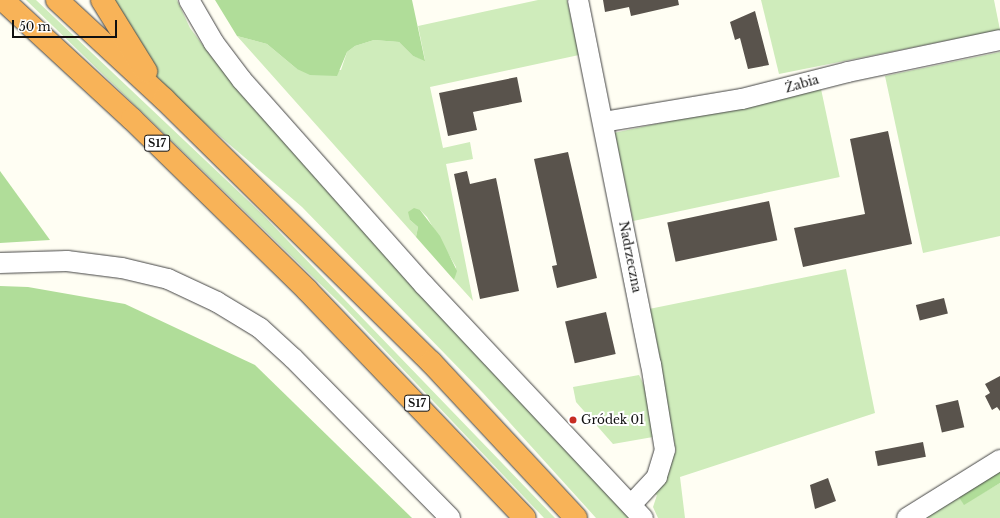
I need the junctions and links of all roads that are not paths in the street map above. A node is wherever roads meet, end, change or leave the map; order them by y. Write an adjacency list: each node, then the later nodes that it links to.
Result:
1 (3, 0): 13 (highway, S17)
2 (57, 0): 7 (highway)
3 (102, 0): 7 (highway)
4 (189, 0): 11 (street)
5 (578, 0): 8 (street, Nadrzeczna)
6 (1000, 40): 8 (street, Żabia)
7 (164, 99): 14 (highway)
8 (603, 122): 11 (street, Nadrzeczna)
9 (0, 263): 12 (street)
10 (1000, 460): 15 (street)
11 (637, 511)
12 (450, 518)
13 (525, 518)
14 (576, 518)
15 (907, 518)

